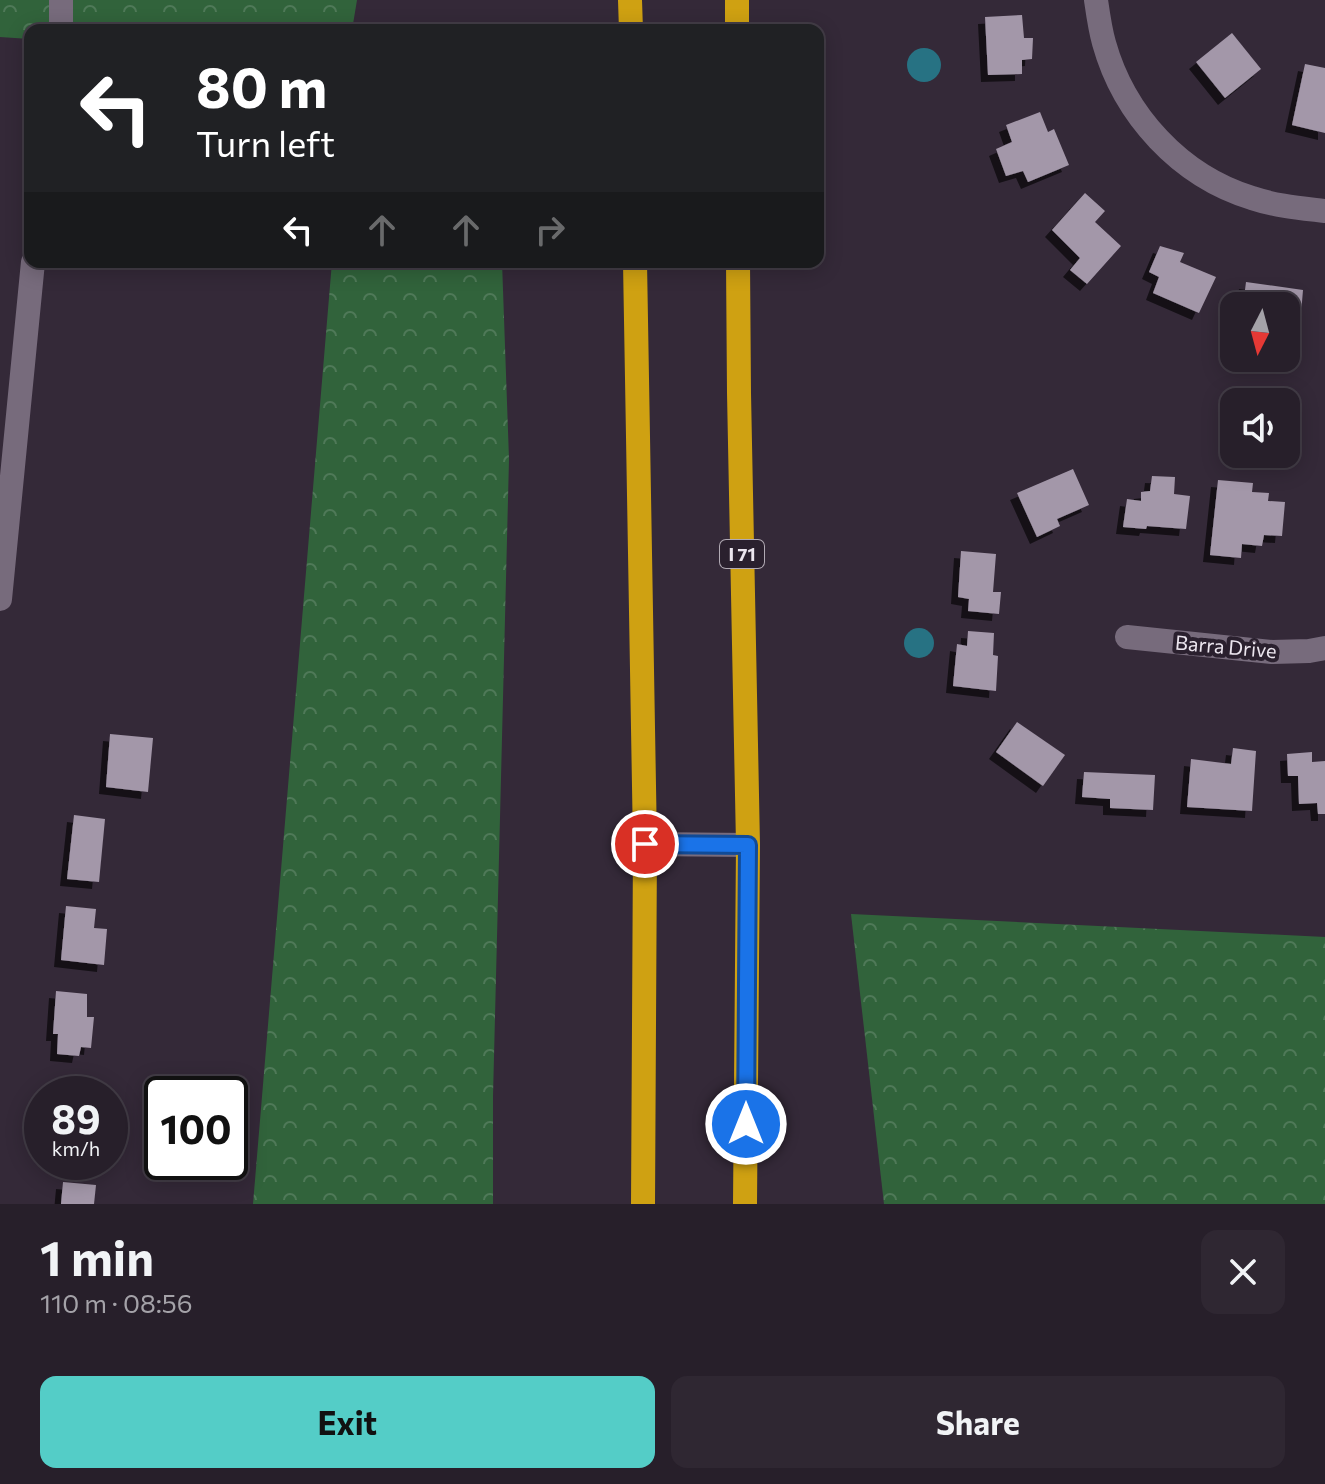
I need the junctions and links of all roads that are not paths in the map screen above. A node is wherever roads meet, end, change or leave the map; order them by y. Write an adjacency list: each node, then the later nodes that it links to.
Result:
1 (61, 0): 5 (street)
2 (630, 0): 6 (highway)
3 (737, 0): 7 (highway)
4 (1096, 0): 8 (street)
5 (61, 24)
6 (631, 24)
7 (737, 24)
8 (1325, 211)
9 (32, 268): 12 (street)
10 (635, 268): 15 (highway)
11 (738, 268): 16 (highway, I 71)
12 (0, 599)
13 (1127, 637): 14 (street, Barra Drive)
14 (1325, 648)
15 (645, 844): 16 (street); 17 (highway)
16 (748, 845): 18 (highway, I 71)
17 (643, 1204)
18 (745, 1204)

